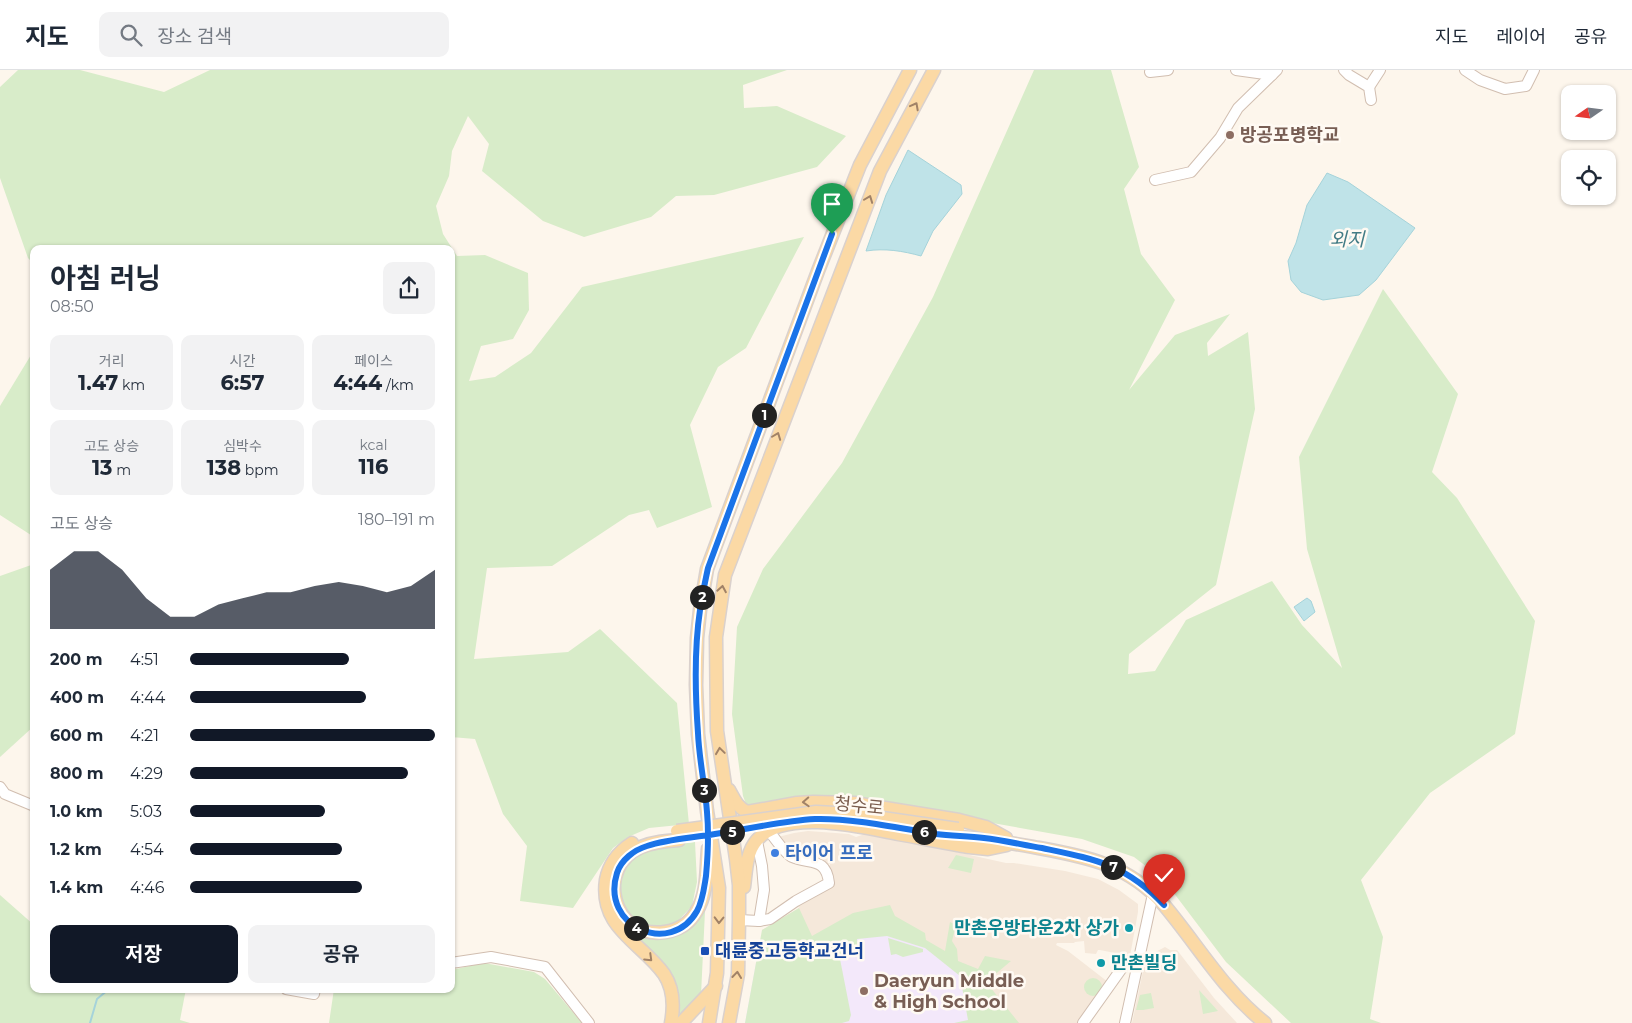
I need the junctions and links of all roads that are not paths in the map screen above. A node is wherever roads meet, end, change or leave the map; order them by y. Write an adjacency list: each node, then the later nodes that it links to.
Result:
1 (910, 70): 17 (main road)
2 (934, 70): 14 (main road, one-way to 2)
3 (1168, 70): 8 (street)
4 (1236, 70): 9 (street)
5 (1380, 70): 11 (street)
6 (1465, 70): 7 (street)
7 (1534, 70)
8 (1150, 72)
9 (1275, 72): 13 (street)
10 (1347, 73): 11 (street)
11 (1369, 87): 12 (street)
12 (1371, 100)
13 (1155, 180)
14 (724, 783): 18 (main road, 청수로, one-way to 14); 24 (main road)
15 (0, 787): 16 (street)
16 (30, 804)
17 (707, 812): 20 (main road); 28 (main road, one-way to 28)
18 (958, 828): 20 (main road); 22 (main road); 22 (main road)
19 (769, 831): 21 (main road, 청수로); 22 (main road, 청수로); 25 (street)
20 (678, 835): 30 (main road, one-way to 30)
21 (757, 841): 24 (main road); 25 (street)
22 (1014, 843): 23 (main road)
23 (1153, 894): 27 (street); 36 (main road)
24 (739, 916): 25 (street); 33 (main road, one-way to 24)
25 (759, 921)
26 (455, 962): 29 (street)
27 (1138, 963): 34 (street); 35 (street)
28 (716, 986): 31 (main road); 32 (main road)
29 (589, 1023)
30 (671, 1023)
31 (682, 1023)
32 (709, 1023)
33 (729, 1023)
34 (1083, 1023)
35 (1125, 1023)
36 (1264, 1023)

